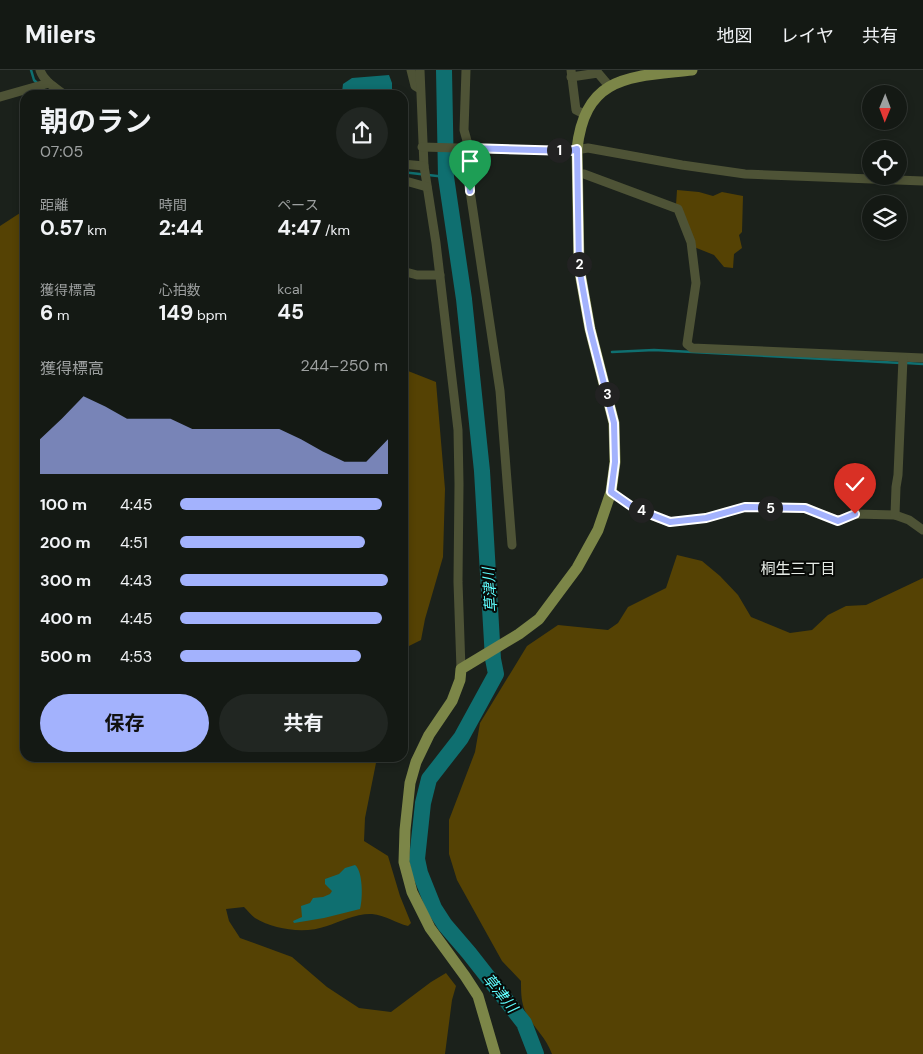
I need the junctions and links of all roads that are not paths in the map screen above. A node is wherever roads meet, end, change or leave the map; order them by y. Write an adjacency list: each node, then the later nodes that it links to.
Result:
1 (40, 70): 7 (street)
2 (411, 70): 9 (street)
3 (420, 70): 9 (street)
4 (466, 70): 16 (street)
5 (692, 70): 8 (main road)
6 (571, 74): 8 (street); 14 (street)
7 (49, 83): 10 (street); 11 (street)
8 (610, 86): 14 (main road)
9 (420, 89): 15 (street)
10 (24, 90)
11 (58, 90)
12 (20, 91): 13 (street)
13 (0, 97)
14 (584, 114): 17 (main road)
15 (422, 147): 16 (street); 19 (street)
16 (466, 148): 17 (street); 31 (street)
17 (577, 149): 20 (main road); 21 (street)
18 (408, 165): 19 (street)
19 (424, 166): 23 (street)
20 (577, 174): 26 (street); 28 (main road)
21 (923, 181)
22 (408, 182): 23 (street)
23 (427, 187): 25 (street)
24 (408, 273): 25 (street)
25 (440, 275): 32 (street)
26 (903, 358): 27 (street); 29 (street)
27 (923, 358)
28 (611, 492): 29 (street); 32 (main road)
29 (895, 515): 30 (street)
30 (923, 530)
31 (512, 546)
32 (461, 669): 33 (main road)
33 (495, 1054)

